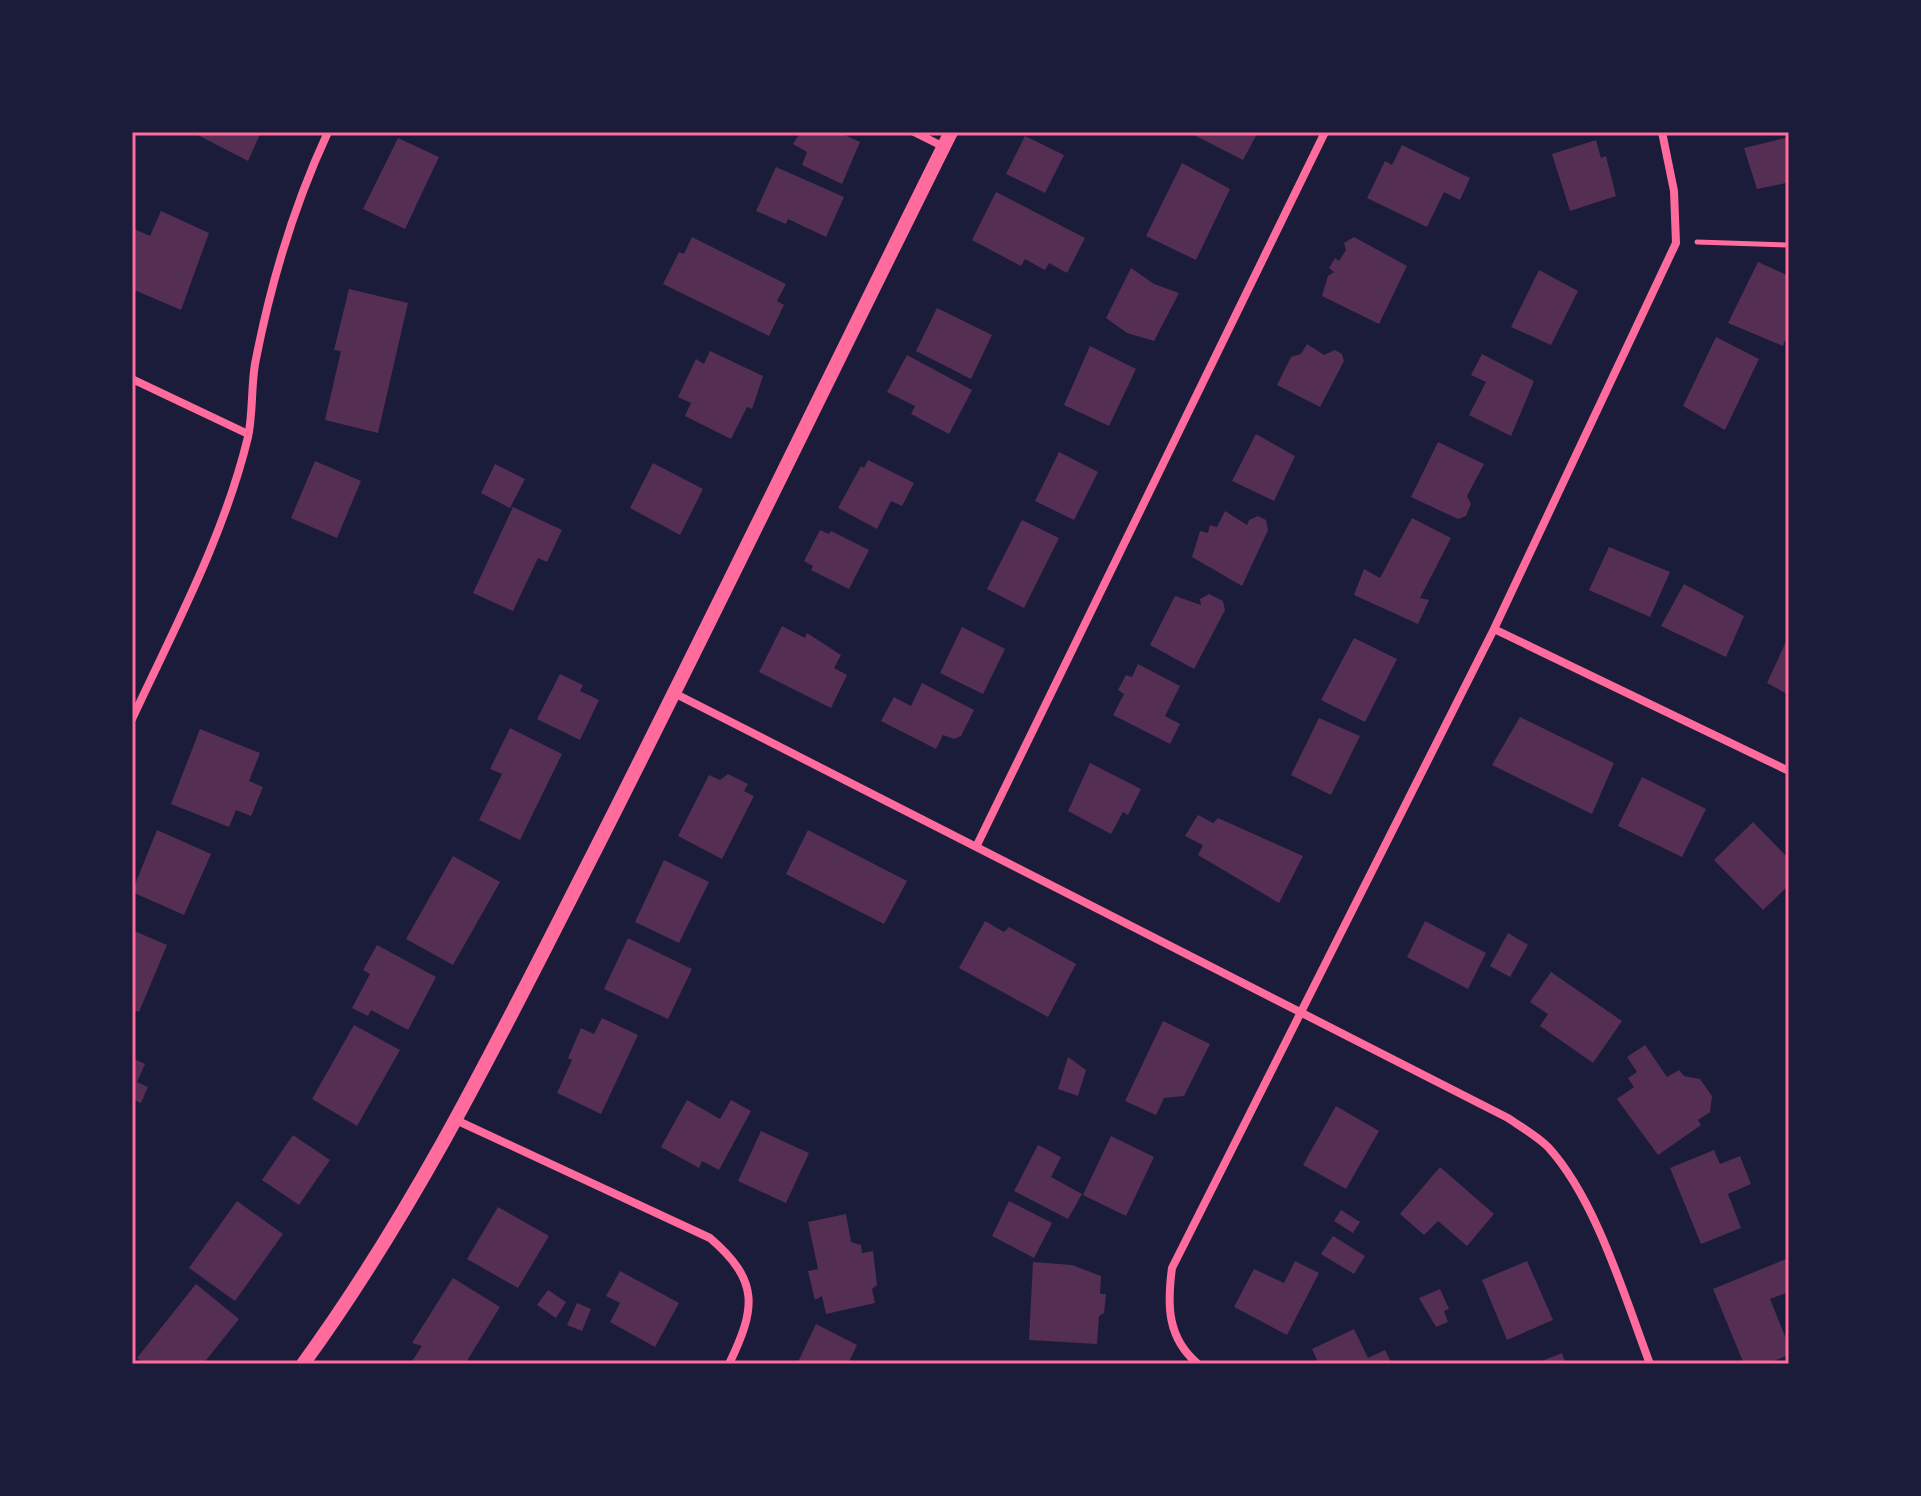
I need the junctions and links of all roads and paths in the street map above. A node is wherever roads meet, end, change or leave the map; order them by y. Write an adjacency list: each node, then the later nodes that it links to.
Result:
1 (328, 132): 10 (street)
2 (914, 132): 6 (street)
3 (951, 132): 6 (street)
4 (1325, 132): 15 (street)
5 (1662, 132): 7 (street)
6 (944, 147): 12 (street)
7 (1676, 243): 8 (path); 11 (street)
8 (1789, 245)
9 (132, 379): 10 (street)
10 (248, 434): 13 (street)
11 (1494, 629): 14 (street); 16 (street)
12 (674, 693): 15 (street); 17 (street)
13 (132, 719)
14 (1789, 771)
15 (977, 845): 16 (street)
16 (1302, 1013): 20 (street); 21 (street)
17 (458, 1121): 18 (street); 19 (street)
18 (303, 1364)
19 (729, 1364)
20 (1198, 1364)
21 (1650, 1364)

